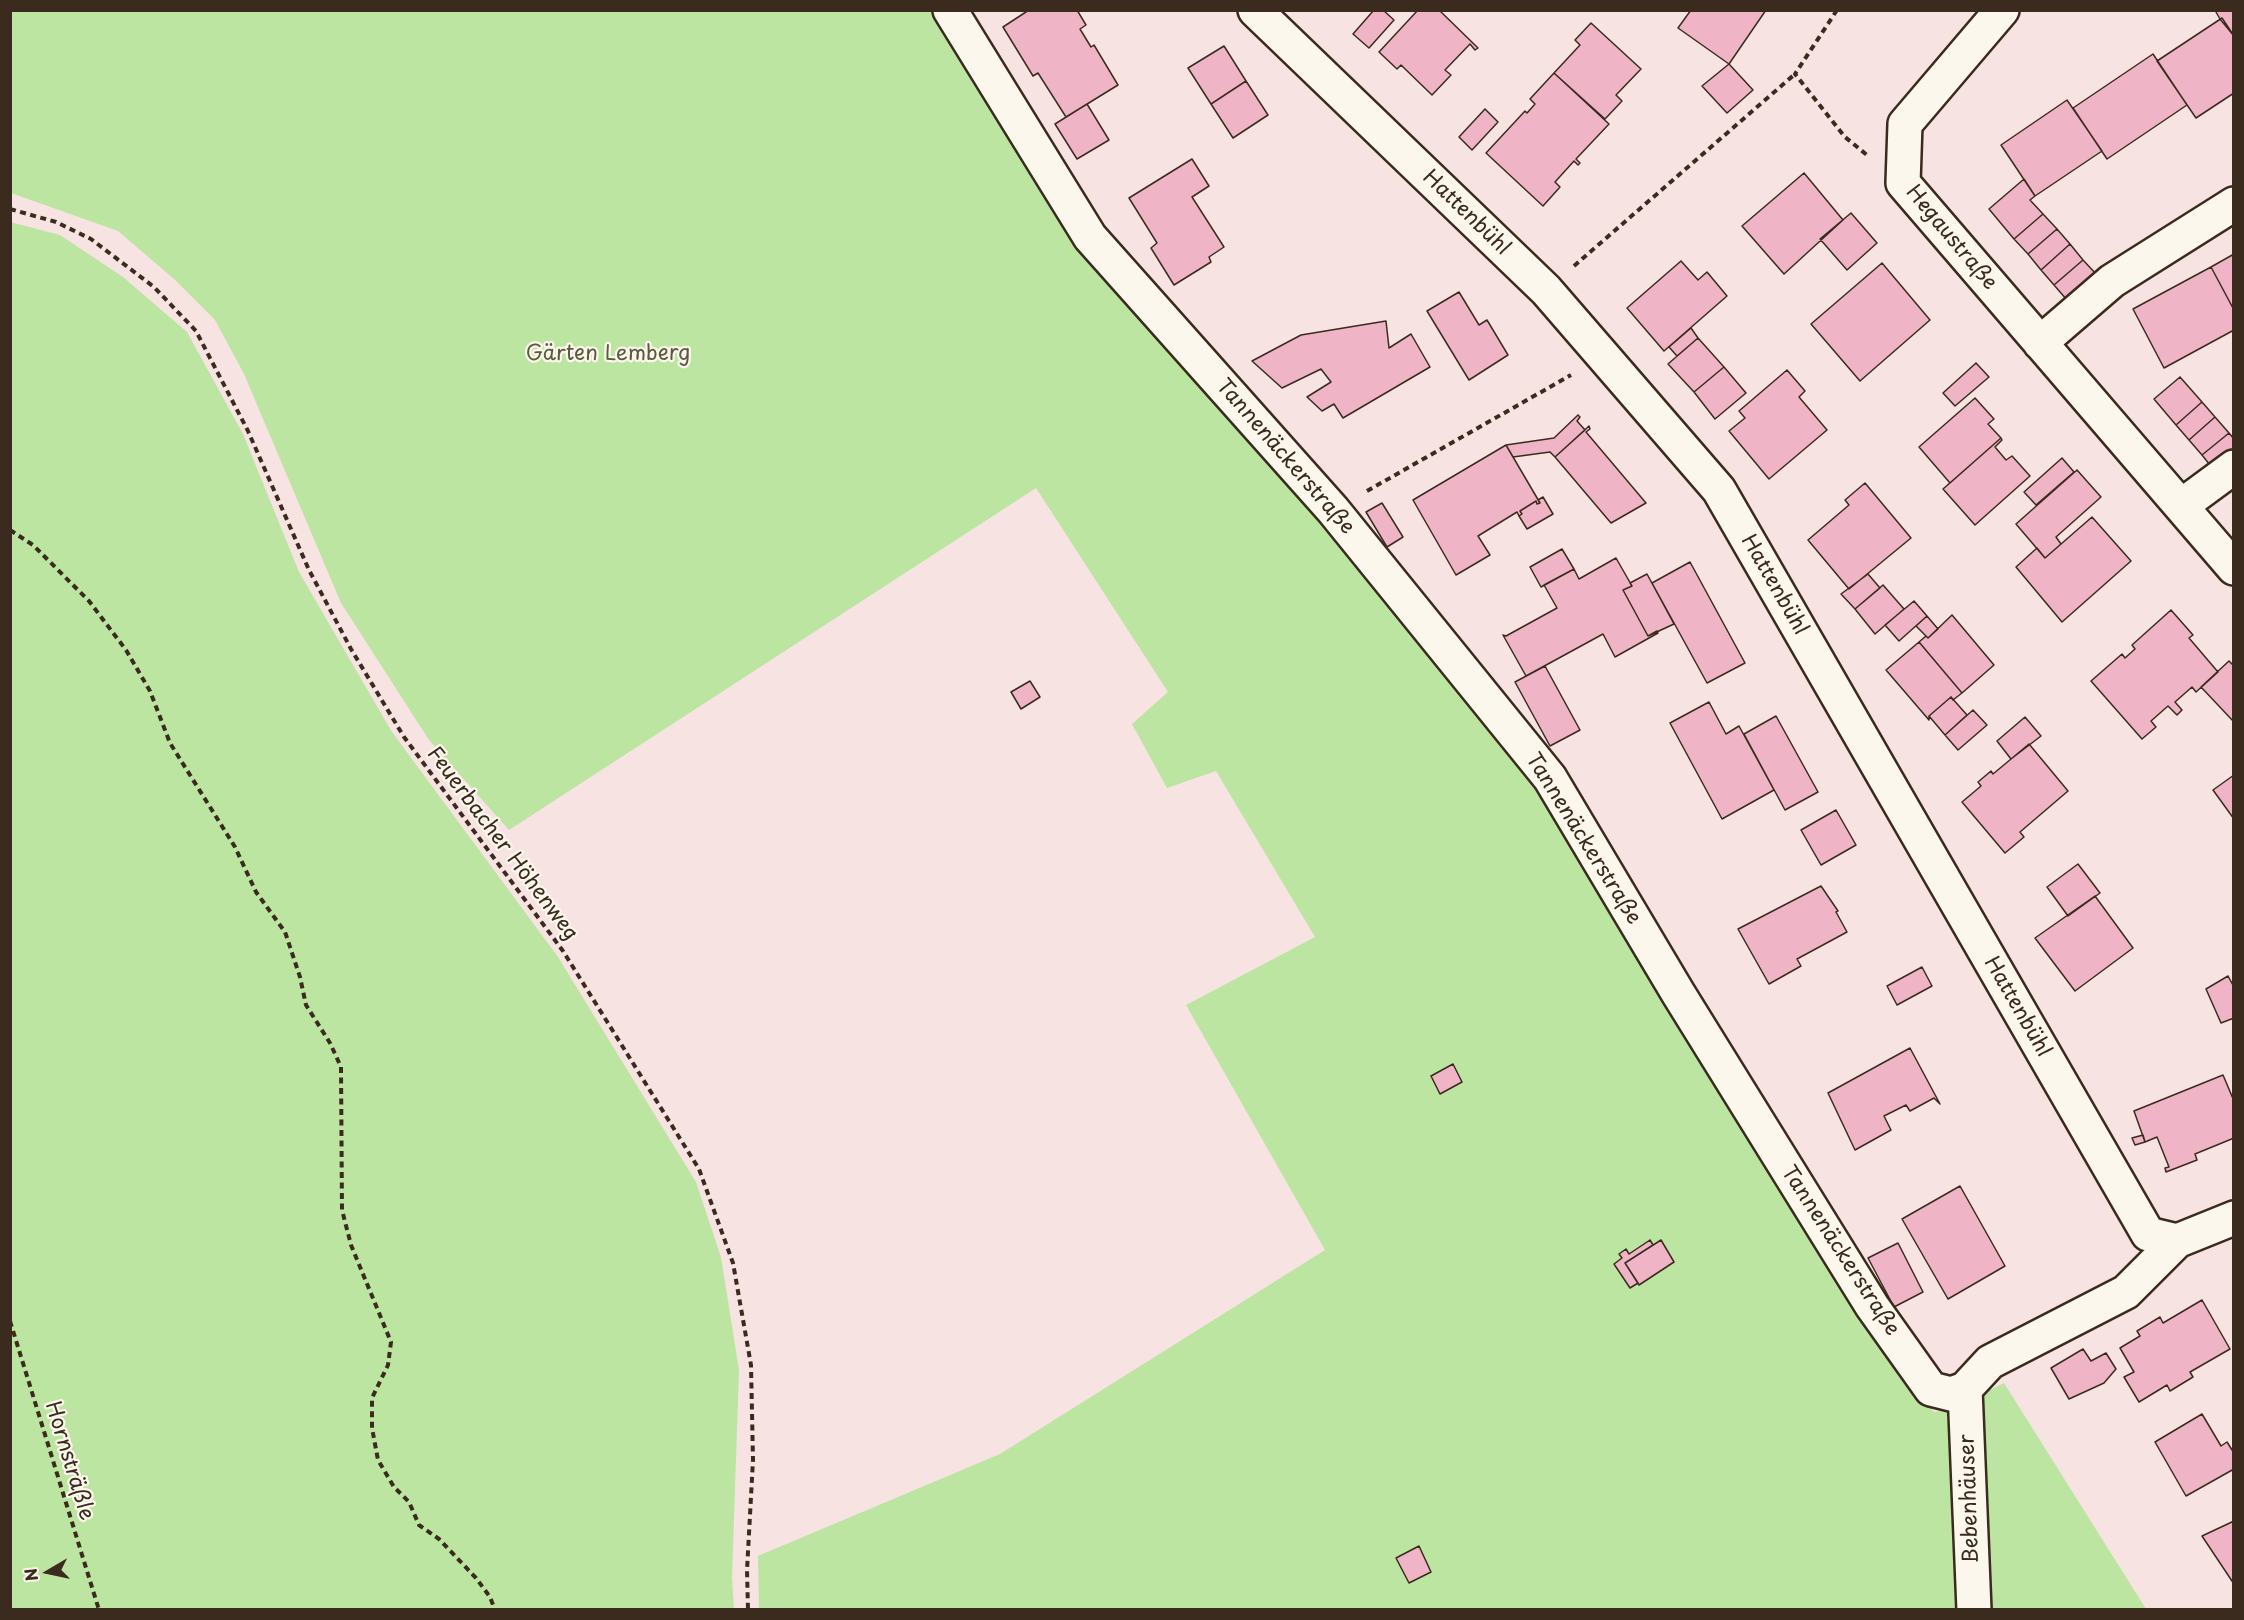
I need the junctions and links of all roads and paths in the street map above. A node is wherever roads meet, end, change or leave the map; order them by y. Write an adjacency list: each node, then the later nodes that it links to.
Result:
1 (950, 10): 14 (street, Tannenäckerstraße)
2 (1255, 10): 9 (street, Hattenbühl)
3 (1837, 10): 5 (path)
4 (2002, 10): 6 (street, Hegaustraße)
5 (1795, 74): 6 (path); 9 (path)
6 (1903, 183): 10 (street, Hegaustraße)
7 (2234, 204): 10 (street)
8 (10, 209): 23 (path, Feuerbacher Höhenweg)
9 (1546, 290): 11 (street, Hattenbühl)
10 (2040, 343): 13 (street, Hegaustraße)
11 (1603, 356): 14 (path); 18 (street, Hattenbühl)
12 (2234, 467): 13 (street)
13 (2181, 506): 16 (street, Hegaustraße)
14 (1334, 510): 20 (street, Tannenäckerstraße)
15 (10, 530): 22 (path)
16 (2234, 568)
17 (2234, 1218): 18 (street)
18 (2176, 1241): 20 (street)
19 (10, 1321): 21 (path, Hornsträßle)
20 (1965, 1389): 24 (street, Bebenhäuser)
21 (99, 1610)
22 (495, 1610)
23 (748, 1610)
24 (1974, 1610)

